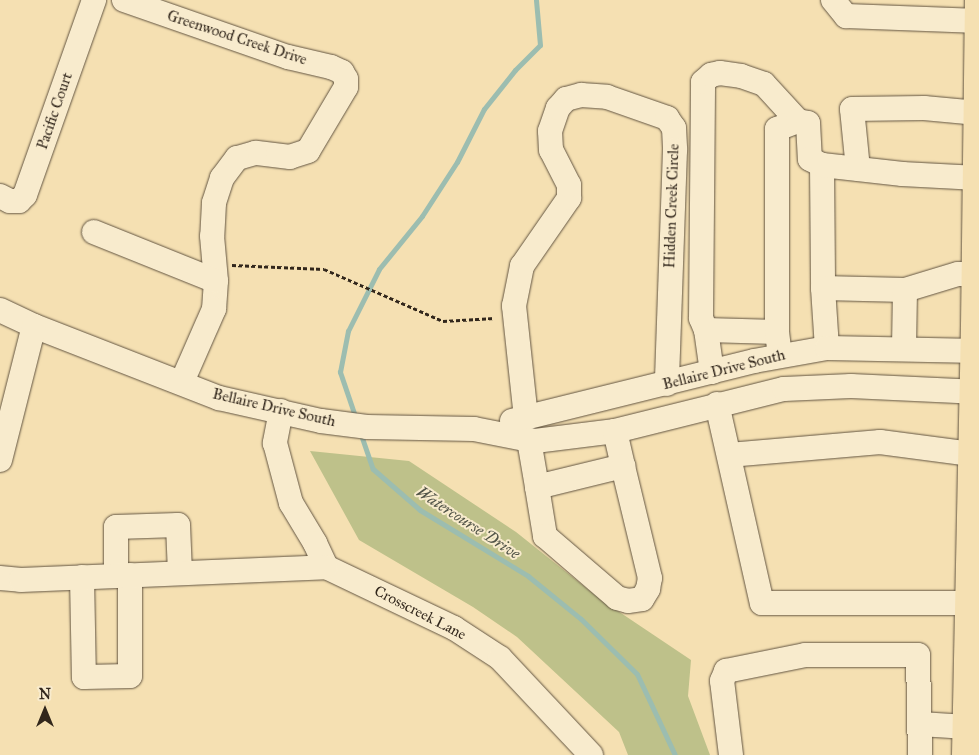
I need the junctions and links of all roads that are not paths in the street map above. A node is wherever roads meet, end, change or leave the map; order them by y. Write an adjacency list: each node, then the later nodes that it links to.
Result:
1 (94, 0): 12 (street, Pacific Court)
2 (124, 0): 14 (street, Greenwood Creek Drive)
3 (833, 0): 5 (street)
4 (979, 0): 6 (main road)
5 (922, 9): 6 (street)
6 (979, 21): 7 (main road)
7 (978, 113): 10 (street); 11 (main road)
8 (798, 121): 9 (street); 20 (street); 21 (street)
9 (822, 165): 10 (street); 16 (street)
10 (858, 169): 11 (street)
11 (978, 178): 15 (main road)
12 (0, 196)
13 (94, 232): 14 (street)
14 (215, 273): 27 (street)
15 (976, 274): 17 (street); 24 (main road)
16 (823, 288): 17 (street); 22 (street)
17 (905, 290): 23 (street)
18 (0, 310): 19 (street, Bellaire Drive South)
19 (34, 326): 27 (street, Bellaire Drive South); 36 (street)
20 (706, 330): 21 (street); 26 (street)
21 (776, 332): 25 (street)
22 (827, 348): 23 (street, Bellaire Drive South); 25 (street, Bellaire Drive South)
23 (904, 349): 24 (street, Bellaire Drive South)
24 (977, 351): 29 (main road)
25 (781, 356): 26 (street, Bellaire Drive South)
26 (712, 372): 28 (street, Bellaire Drive South)
27 (182, 382): 31 (street, Bellaire Drive South)
28 (668, 384): 32 (street, Bellaire Drive South); 32 (street, Hidden Creek Circle)
29 (976, 391): 30 (street, Bellaire Drive South); 34 (main road)
30 (717, 404): 33 (street, Bellaire Drive South); 35 (street)
31 (281, 411): 32 (street, Bellaire Drive South); 39 (street)
32 (527, 429): 33 (street, Bellaire Drive South); 38 (street, Hidden Creek Circle)
33 (615, 431): 37 (street)
34 (971, 454): 35 (street); 44 (main road)
35 (729, 455): 44 (street)
36 (0, 460)
37 (623, 466): 38 (street); 38 (street, Hidden Creek Circle)
38 (538, 487)
39 (326, 567): 40 (street, Crosscreek Lane); 47 (street, Crosscreek Lane)
40 (180, 573): 41 (street, Crosscreek Lane); 41 (street)
41 (123, 576): 42 (street, Crosscreek Lane); 42 (street)
42 (82, 577): 43 (street, Crosscreek Lane)
43 (0, 578)
44 (969, 603): 46 (main road)
45 (920, 724): 46 (street); 48 (street); 49 (street)
46 (967, 726): 50 (main road)
47 (591, 755)
48 (731, 755)
49 (920, 755)
50 (966, 755)

